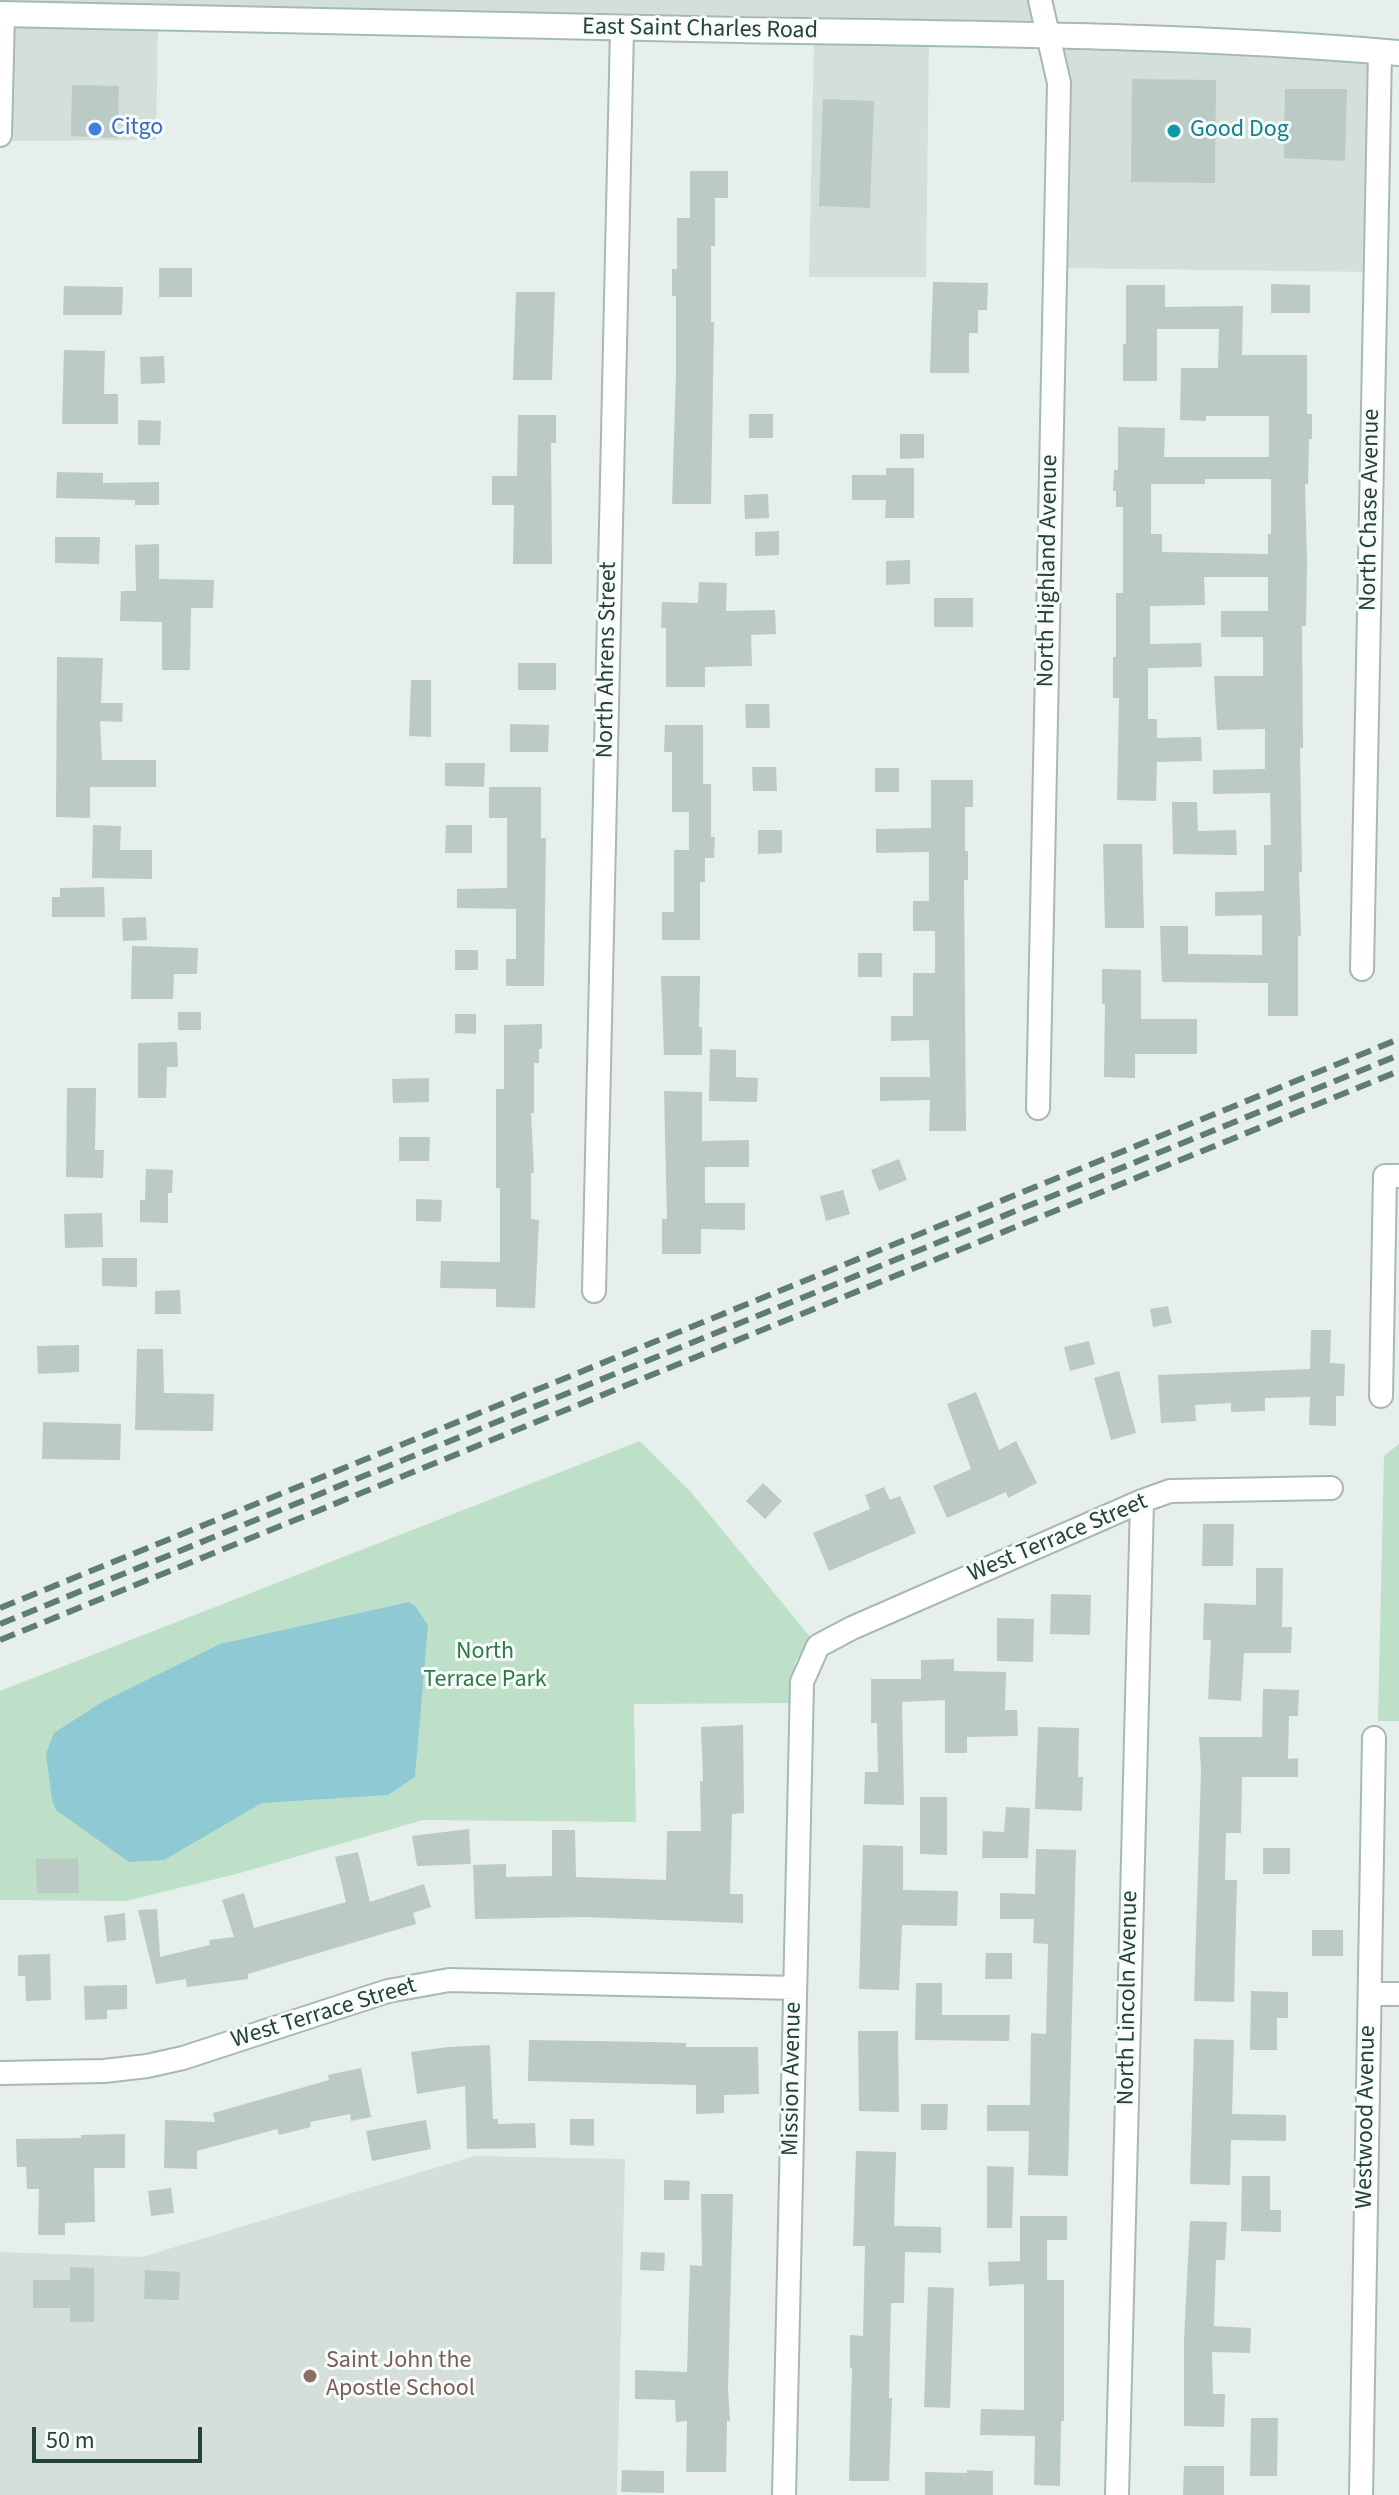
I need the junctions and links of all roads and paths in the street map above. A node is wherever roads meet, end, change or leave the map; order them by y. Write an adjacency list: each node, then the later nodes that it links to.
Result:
1 (1040, 0): 4 (street, North Highland Avenue)
2 (2, 14): 3 (main road, East Saint Charles Road); 6 (street)
3 (622, 29): 4 (main road, East Saint Charles Road); 10 (street, North Ahrens Street)
4 (1049, 35): 5 (main road, East Saint Charles Road); 8 (street, North Highland Avenue)
5 (1390, 53): 7 (street, North Chase Avenue)
6 (0, 135)
7 (1362, 969)
8 (1038, 1108)
9 (1392, 1176): 11 (street)
10 (594, 1291)
11 (1381, 1396)
12 (1331, 1488): 13 (street, West Terrace Street)
13 (1142, 1501): 14 (street, West Terrace Street); 21 (street, North Lincoln Avenue)
14 (809, 1665): 16 (street, Mission Avenue)
15 (1374, 1738): 17 (street, Westwood Avenue)
16 (795, 1988): 19 (street, West Terrace Street); 20 (street, Mission Avenue)
17 (1370, 1994): 18 (street); 22 (street, Westwood Avenue)
18 (1399, 1994)
19 (0, 2073)
20 (784, 2495)
21 (1117, 2495)
22 (1361, 2495)

